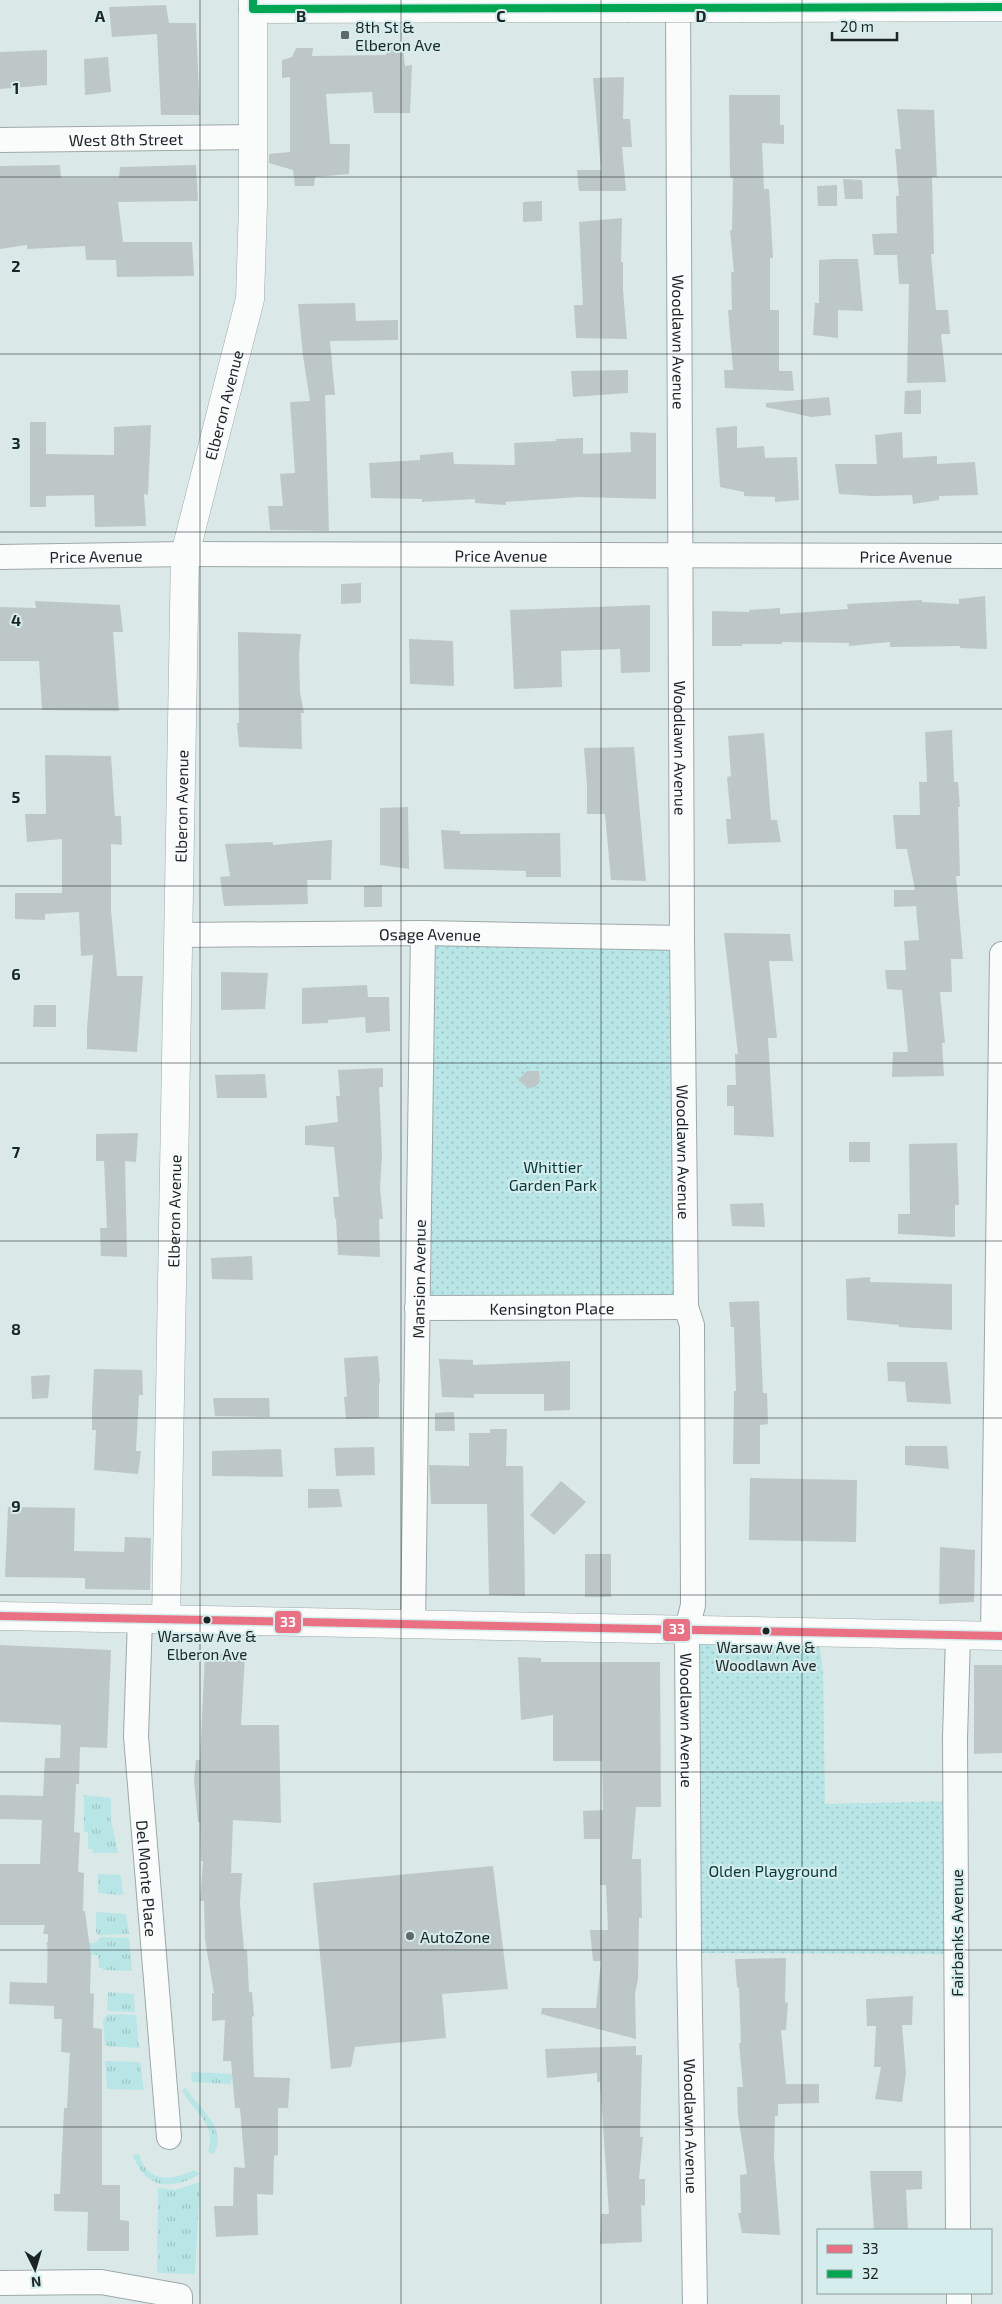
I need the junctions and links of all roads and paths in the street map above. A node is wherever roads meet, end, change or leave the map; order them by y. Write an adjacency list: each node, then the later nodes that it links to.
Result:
1 (678, 0): 7 (street, Woodlawn Avenue)
2 (253, 4): 3 (street, bridge); 4 (street, Elberon Avenue)
3 (1002, 7)
4 (253, 137): 5 (street, West 8th Street); 6 (street, Elberon Avenue)
5 (0, 140)
6 (185, 554): 7 (street, Price Avenue); 9 (street, Price Avenue); 11 (street, Elberon Avenue)
7 (682, 555): 8 (street, Price Avenue); 12 (street, Woodlawn Avenue)
8 (1002, 556)
9 (0, 557)
10 (423, 933): 11 (street, Osage Avenue); 12 (street, Osage Avenue); 15 (street, Mansion Avenue)
11 (179, 935): 17 (street, Elberon Avenue)
12 (682, 938): 14 (street, Woodlawn Avenue)
13 (1002, 954): 21 (street)
14 (686, 1307): 15 (street, Kensington Place); 19 (street, Woodlawn Avenue)
15 (417, 1308): 18 (street, Mansion Avenue)
16 (0, 1616): 17 (street)
17 (153, 1620): 18 (street); 22 (street, Del Monte Place)
18 (412, 1625): 19 (street)
19 (687, 1629): 20 (street); 26 (street, Woodlawn Avenue)
20 (958, 1636): 21 (street); 23 (street, Fairbanks Avenue)
21 (998, 1636)
22 (169, 2137)
23 (958, 2229)
24 (0, 2283): 25 (street)
25 (180, 2300)
26 (695, 2304)

